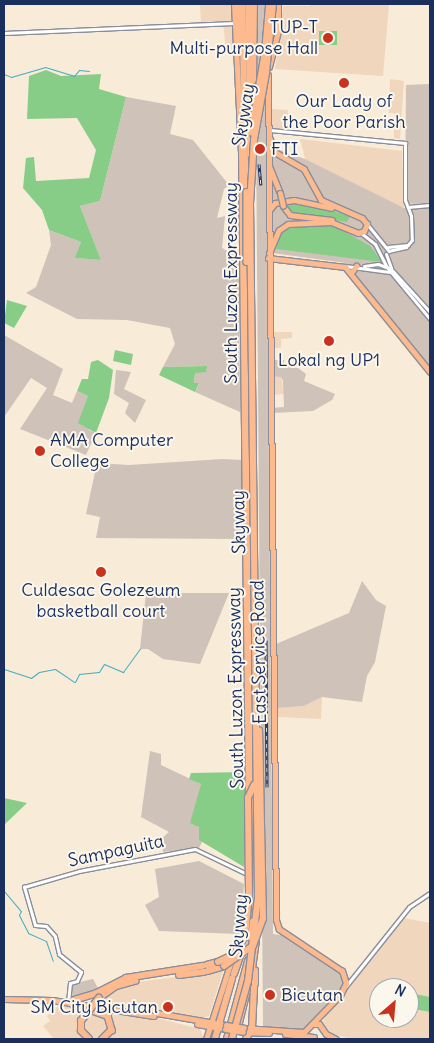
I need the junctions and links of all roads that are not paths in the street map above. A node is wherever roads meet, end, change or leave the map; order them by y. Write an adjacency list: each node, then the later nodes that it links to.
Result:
1 (234, 4): 9 (main road)
2 (239, 4): 11 (highway)
3 (244, 4): 11 (highway, South Luzon Expressway)
4 (249, 4): 13 (highway, South Luzon Expressway)
5 (254, 4): 13 (highway)
6 (269, 4): 36 (highway, Skyway, bridge)
7 (273, 4): 35 (highway, Skyway, bridge)
8 (280, 4): 12 (main road, East Service Road); 14 (main road, East Service Road)
9 (234, 23): 10 (street); 37 (main road)
10 (4, 33)
11 (245, 72): 39 (highway, South Luzon Expressway)
12 (270, 130): 16 (street); 17 (main road, East Service Road)
13 (250, 143): 40 (highway, South Luzon Expressway)
14 (268, 163): 18 (main road, East Service Road); 21 (main road, bridge)
15 (430, 205): 16 (street)
16 (408, 207): 24 (street)
17 (341, 210): 18 (main road); 19 (main road, East Service Road)
18 (268, 212): 25 (main road, East Service Road)
19 (358, 217): 20 (main road); 22 (main road)
20 (367, 223): 23 (main road); 24 (street)
21 (341, 224): 22 (main road, East Service Road); 25 (main road, East Service Road)
22 (352, 229): 23 (main road)
23 (360, 233): 24 (street)
24 (385, 251): 29 (street); 30 (street)
25 (268, 256): 26 (main road); 42 (main road, East Service Road)
26 (344, 266): 27 (street); 31 (main road)
27 (356, 266): 28 (street); 31 (main road)
28 (364, 266): 29 (street); 30 (street)
29 (386, 266): 30 (street)
30 (391, 270): 32 (street); 33 (street)
31 (350, 274): 34 (main road)
32 (430, 312)
33 (430, 318)
34 (430, 372)
35 (257, 723): 41 (highway, bridge); 61 (highway, Skyway, bridge)
36 (254, 786): 41 (highway, bridge); 61 (highway, Skyway, bridge)
37 (247, 873): 43 (main road); 46 (street, Sampaguita)
38 (430, 893): 42 (street)
39 (252, 922): 52 (highway); 61 (highway, South Luzon Expressway)
40 (255, 954): 55 (highway); 61 (highway, South Luzon Expressway)
41 (205, 968): 44 (highway); 57 (highway, bridge)
42 (346, 986): 48 (main road)
43 (220, 994): 50 (main road); 52 (main road)
44 (88, 996): 46 (highway); 47 (highway)
45 (4, 999): 46 (main road)
46 (68, 1002): 47 (main road); 58 (highway)
47 (89, 1005): 49 (main road)
48 (328, 1009): 53 (main road); 54 (main road)
49 (156, 1015): 51 (main road); 52 (main road)
50 (214, 1015): 51 (main road); 52 (main road)
51 (199, 1021): 52 (main road)
52 (214, 1025): 55 (main road, bridge); 59 (main road); 60 (highway)
53 (311, 1026): 54 (main road); 55 (main road); 56 (main road)
54 (322, 1027): 56 (main road); 64 (main road)
55 (250, 1030): 56 (main road); 62 (highway); 63 (main road)
56 (316, 1038)
57 (89, 1039)
58 (103, 1039)
59 (208, 1039)
60 (215, 1039)
61 (230, 1039)
62 (246, 1039)
63 (252, 1039)
64 (336, 1039)

